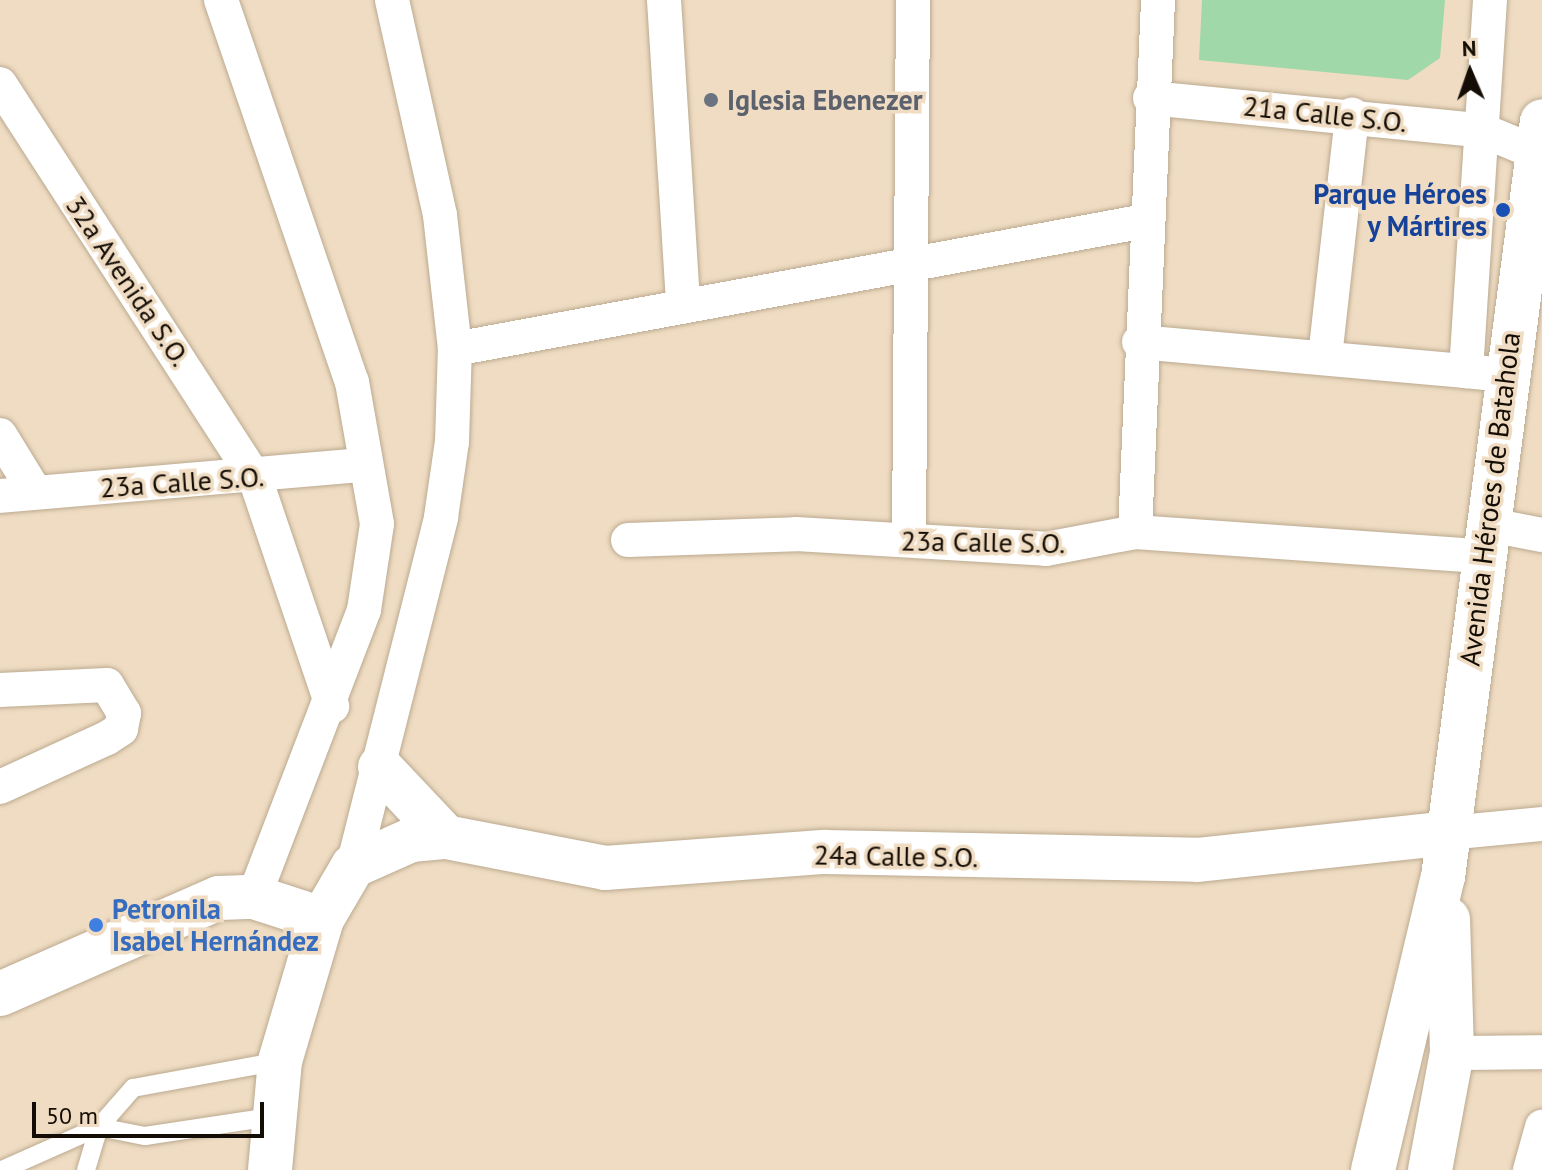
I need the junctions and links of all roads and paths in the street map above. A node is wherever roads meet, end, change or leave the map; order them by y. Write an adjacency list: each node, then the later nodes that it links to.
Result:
1 (221, 0): 20 (street)
2 (392, 0): 16 (street)
3 (664, 0): 14 (street)
4 (913, 0): 13 (street)
5 (1158, 0): 8 (street)
6 (1490, 0): 10 (street)
7 (0, 84): 21 (street, 32a Avenida S.O.)
8 (1150, 98): 9 (street, 21a Calle S.O.); 12 (street)
9 (1352, 115): 10 (street, 21a Calle S.O.); 17 (street)
10 (1484, 131): 11 (street, 21a Calle S.O.); 18 (street)
11 (1541, 143): 18 (street, Avenida Héroes de Batahola)
12 (1145, 221): 13 (street); 15 (street)
13 (906, 262): 14 (street); 27 (street)
14 (683, 301): 16 (street)
15 (1139, 342): 17 (street); 24 (street)
16 (455, 349): 31 (street)
17 (1325, 357): 18 (street)
18 (1485, 373): 28 (street, Avenida Héroes de Batahola)
19 (0, 435): 22 (street)
20 (364, 465): 21 (street, 23a Calle S.O.); 30 (street)
21 (255, 478): 22 (street, 23a Calle S.O.); 30 (street, 32a Avenida S.O.)
22 (35, 492): 23 (street, 23a Calle S.O.)
23 (0, 496)
24 (1135, 532): 27 (street, 23a Calle S.O.); 28 (street, 23a Calle S.O.)
25 (1542, 535): 28 (street, 23a Calle S.O.)
26 (628, 540): 27 (street, 23a Calle S.O.)
27 (909, 540)
28 (1482, 540): 34 (street, Avenida Héroes de Batahola)
29 (0, 690): 32 (street)
30 (332, 706): 38 (street)
31 (380, 767): 35 (street); 36 (street)
32 (0, 787)
33 (1542, 824): 34 (street)
34 (1448, 833): 35 (street, 24a Calle S.O.); 37 (street, Avenida Héroes de Batahola)
35 (446, 837): 36 (street, 24a Calle S.O.)
36 (353, 866): 39 (street)
37 (1443, 877): 42 (street, Avenida Héroes de Batahola); 50 (street, Avenida Héroes de Batahola)
38 (254, 897): 39 (street); 40 (street)
39 (322, 919): 43 (street)
40 (0, 994)
41 (1542, 1052): 42 (street)
42 (1452, 1053): 51 (street, Avenida Héroes de Batahola)
43 (280, 1061): 44 (street); 45 (lane)
44 (271, 1117): 45 (lane); 49 (street)
45 (99, 1127): 47 (lane); 48 (lane)
46 (1542, 1127): 52 (street)
47 (2, 1170)
48 (86, 1170)
49 (270, 1170)
50 (1373, 1170)
51 (1430, 1170)
52 (1530, 1170)

